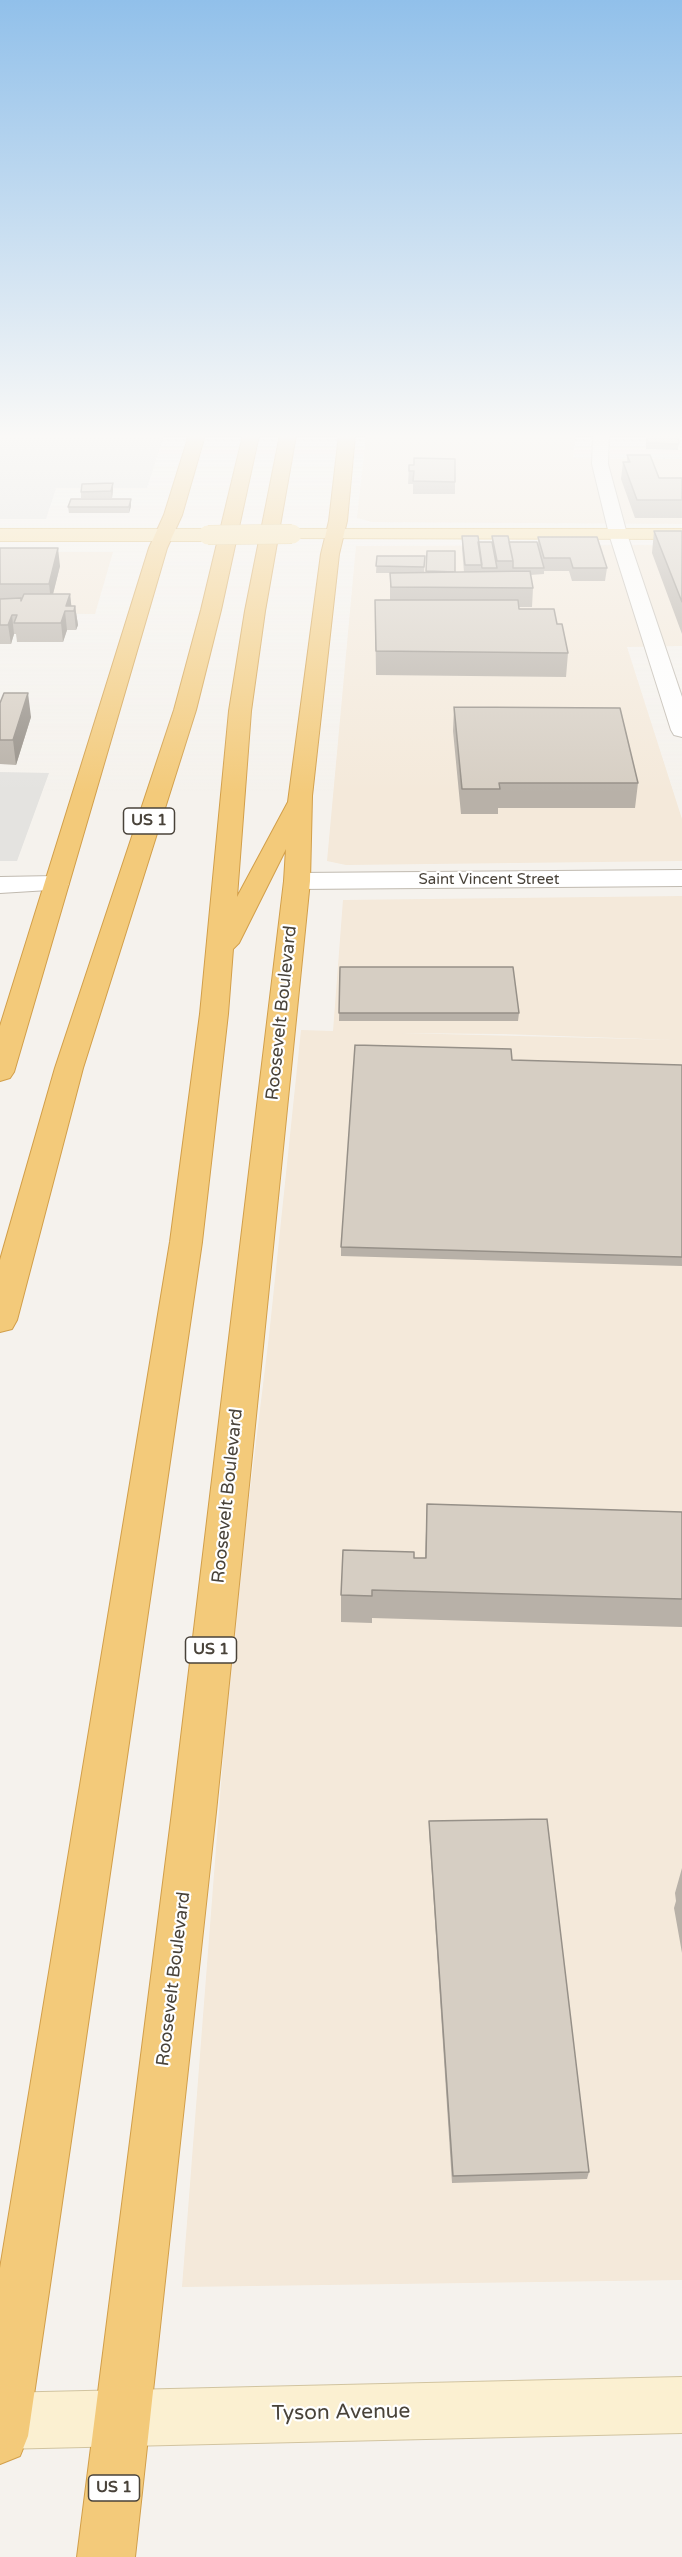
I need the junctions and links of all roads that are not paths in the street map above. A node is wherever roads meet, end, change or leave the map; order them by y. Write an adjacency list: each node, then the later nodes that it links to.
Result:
1 (156, 554): 11 (highway)
2 (224, 554): 14 (highway, US 1)
3 (266, 554): 12 (highway)
4 (330, 554): 7 (highway, Roosevelt Boulevard / US 1)
5 (625, 554): 6 (street)
6 (682, 730)
7 (300, 796): 9 (highway, Roosevelt Boulevard / US 1); 12 (highway)
8 (682, 878): 9 (street, Saint Vincent Street)
9 (297, 881): 16 (highway, Roosevelt Boulevard / US 1)
10 (0, 885): 11 (street)
11 (56, 885): 13 (highway)
12 (219, 958): 17 (highway)
13 (0, 1072)
14 (0, 1320)
15 (682, 2405): 16 (street, Tyson Avenue)
16 (121, 2418): 17 (street, Tyson Avenue); 18 (highway, Roosevelt Boulevard / US 1)
17 (1, 2426)
18 (106, 2557)

